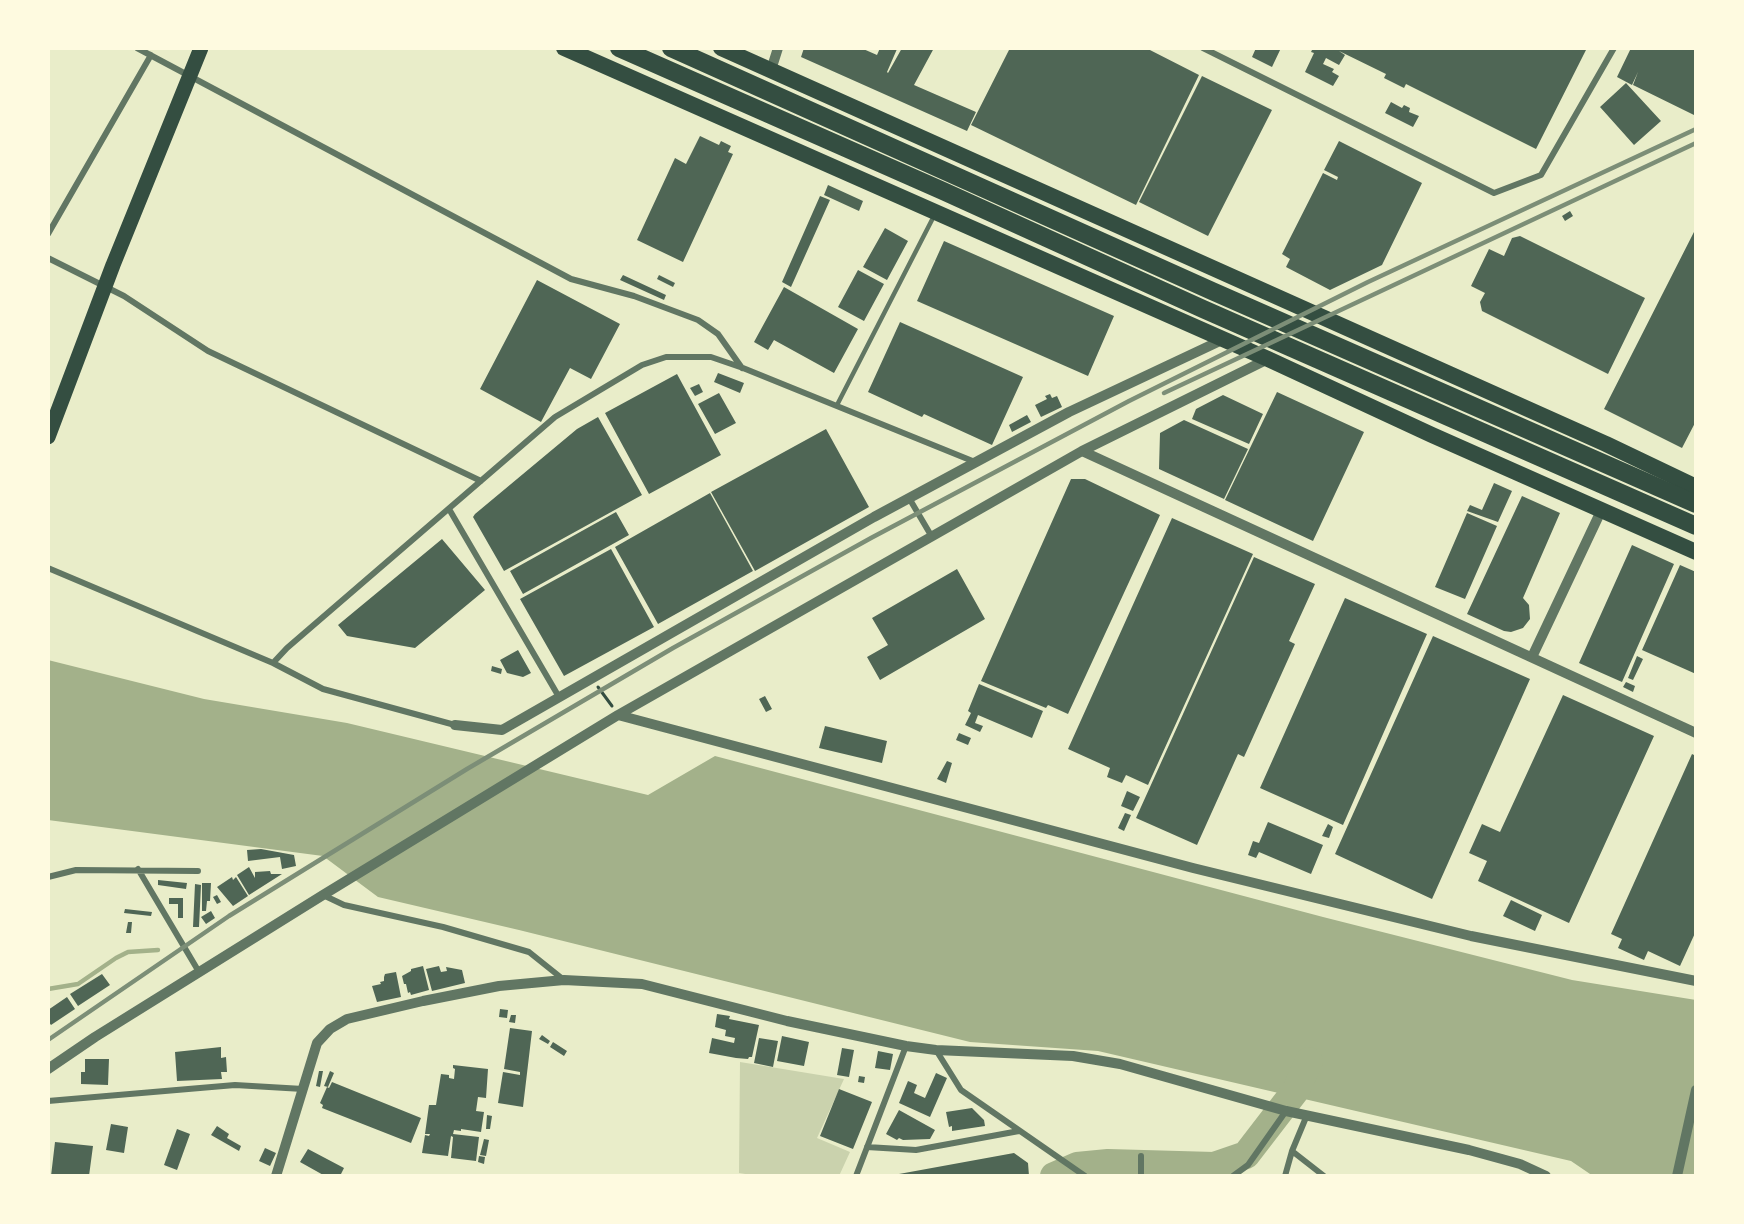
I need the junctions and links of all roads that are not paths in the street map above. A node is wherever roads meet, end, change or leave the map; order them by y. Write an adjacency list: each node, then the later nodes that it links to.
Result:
1 (136, 48): 10 (street)
2 (201, 48): 12 (main road)
3 (564, 48): 13 (highway)
4 (619, 48): 30 (highway)
5 (721, 48): 11 (highway)
6 (778, 48): 11 (street)
7 (1203, 48): 8 (street)
8 (1614, 48)
9 (679, 52): 27 (highway)
10 (151, 55): 12 (street); 14 (street)
11 (771, 70): 25 (highway)
12 (190, 76): 16 (main road); 19 (street)
13 (936, 212): 17 (highway); 20 (lane)
14 (48, 234)
15 (48, 258): 16 (street)
16 (105, 286): 21 (main road); 24 (street)
17 (1222, 340): 18 (highway); 23 (street)
18 (1268, 359): 22 (street); 29 (highway)
19 (742, 368): 20 (street); 24 (street)
20 (837, 405): 23 (street)
21 (48, 437)
22 (1083, 451): 31 (street); 34 (street)
23 (976, 463): 26 (street)
24 (481, 481): 28 (street)
25 (1696, 487)
26 (909, 498): 31 (street); 36 (street)
27 (1696, 504)
28 (449, 509): 35 (street); 36 (street)
29 (1601, 511): 32 (highway); 34 (street)
30 (1696, 526)
31 (932, 537): 37 (street)
32 (1696, 552)
33 (48, 568): 35 (street)
34 (1532, 657): 39 (street)
35 (273, 663): 38 (street)
36 (559, 698): 38 (street)
37 (618, 715): 43 (street); 46 (street)
38 (455, 725)
39 (1696, 733)
40 (138, 870): 41 (street); 42 (street); 44 (street)
41 (198, 871)
42 (48, 878)
43 (322, 895): 44 (street); 45 (street)
44 (199, 972): 49 (street)
45 (564, 980): 47 (street); 50 (street)
46 (1696, 981)
47 (906, 1046): 48 (street); 56 (street)
48 (936, 1050): 53 (street); 55 (street)
49 (48, 1069)
50 (303, 1089): 52 (street); 59 (street)
51 (1696, 1090): 67 (street)
52 (48, 1101)
53 (1286, 1111): 54 (street); 63 (street)
54 (1307, 1114): 57 (street); 66 (street)
55 (1019, 1131): 56 (street); 61 (street)
56 (867, 1147): 60 (street)
57 (1292, 1151): 64 (street); 65 (street)
58 (1141, 1156): 62 (street)
59 (276, 1176)
60 (856, 1176)
61 (1085, 1176)
62 (1141, 1176)
63 (1233, 1176)
64 (1285, 1176)
65 (1324, 1176)
66 (1545, 1176)
67 (1677, 1176)

